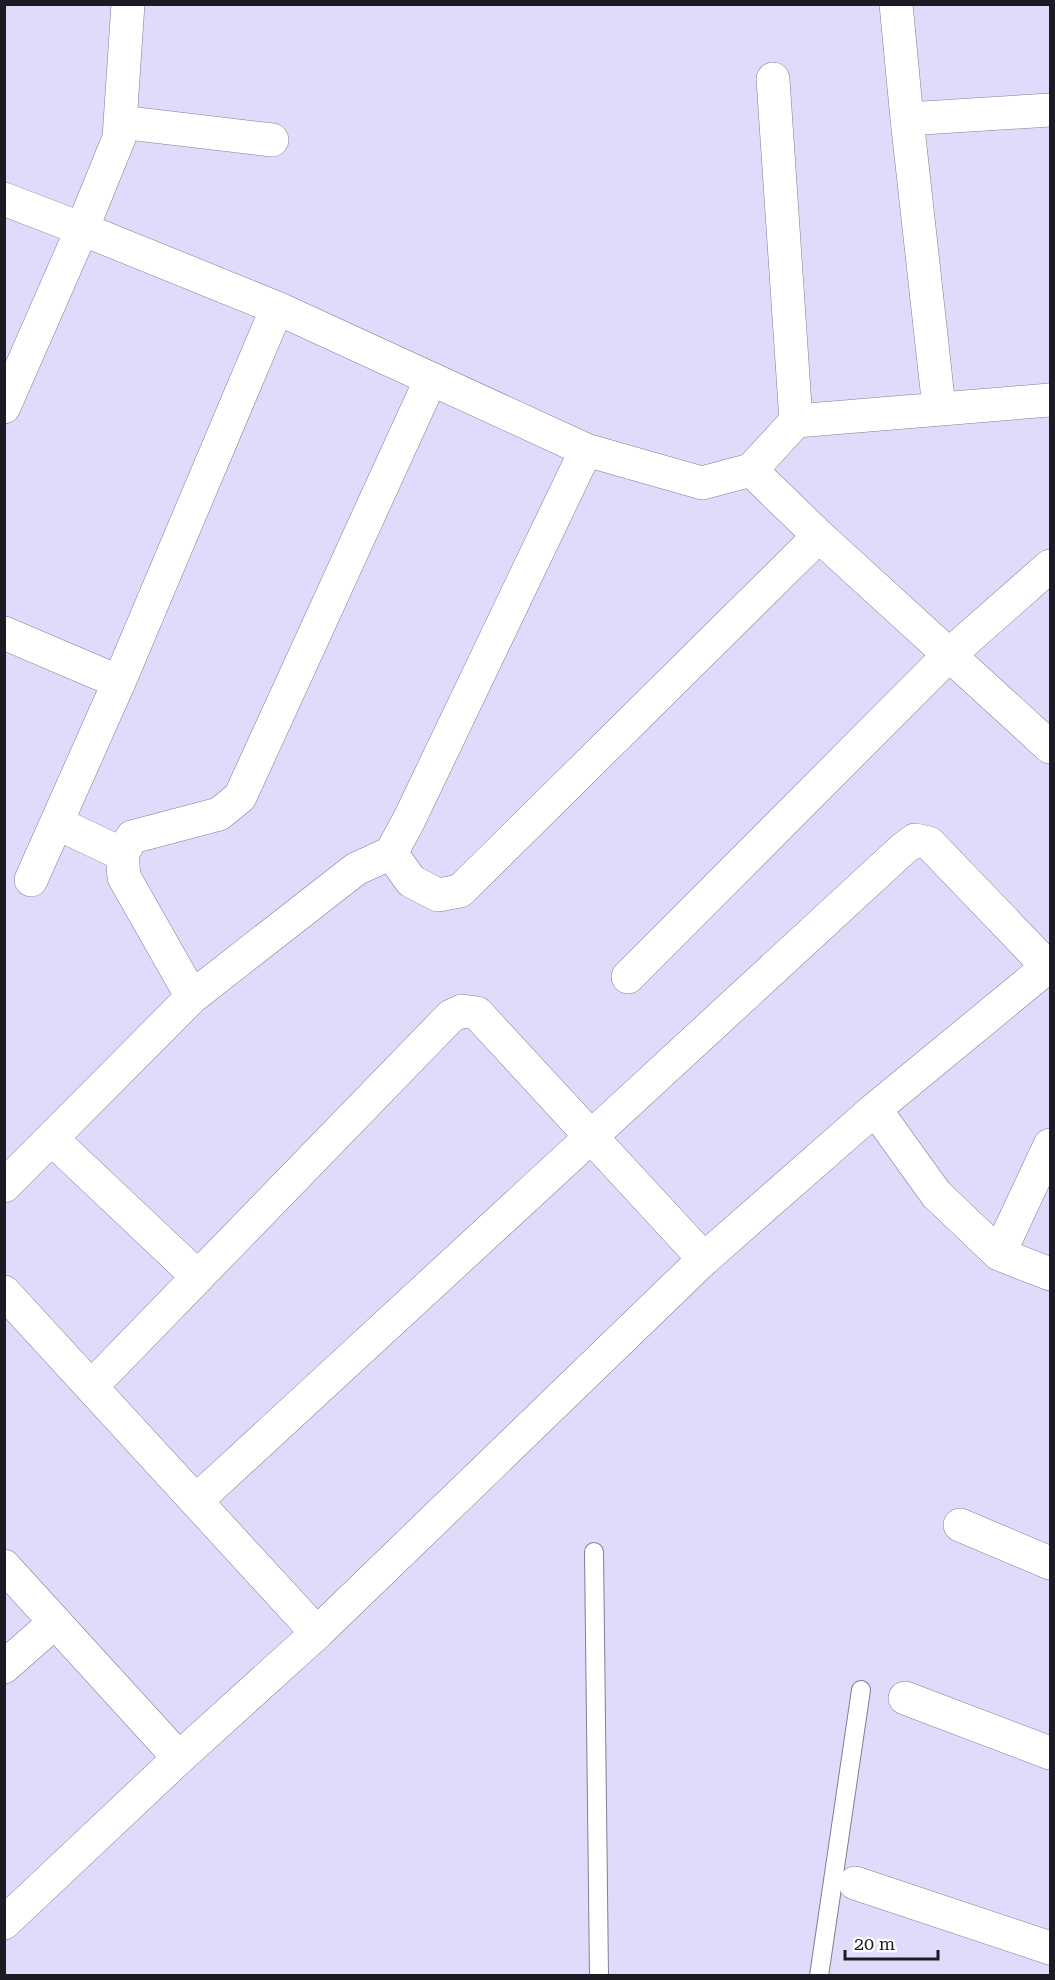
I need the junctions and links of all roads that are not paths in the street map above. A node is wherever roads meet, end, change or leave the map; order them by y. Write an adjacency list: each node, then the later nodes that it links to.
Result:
1 (128, 4): 6 (street)
2 (896, 4): 5 (street)
3 (773, 79): 15 (street)
4 (1050, 110): 5 (street)
5 (907, 119): 14 (street)
6 (120, 122): 7 (street); 9 (street)
7 (272, 140)
8 (4, 199): 9 (street)
9 (82, 229): 10 (street); 13 (street)
10 (277, 308): 11 (street); 22 (street)
11 (431, 379): 16 (street); 26 (street)
12 (1050, 400): 14 (street)
13 (4, 407)
14 (939, 408): 15 (street)
15 (796, 421): 17 (street)
16 (586, 450): 17 (street); 25 (street)
17 (751, 470): 18 (street)
18 (819, 536): 21 (street); 25 (street)
19 (1050, 566): 21 (street)
20 (4, 633): 22 (street)
21 (949, 655): 23 (street); 29 (street)
22 (119, 682): 24 (street)
23 (1050, 747)
24 (57, 823): 26 (street); 27 (street)
25 (391, 853): 30 (street)
26 (122, 854): 30 (street)
27 (31, 880)
28 (1050, 968): 31 (street); 32 (street)
29 (628, 977)
30 (192, 997): 33 (street)
31 (875, 1109): 36 (street); 37 (street)
32 (591, 1136): 37 (street); 39 (street); 42 (street)
33 (52, 1139): 35 (street); 39 (street)
34 (1050, 1145): 36 (street)
35 (4, 1186)
36 (999, 1254): 38 (street)
37 (704, 1259): 48 (street)
38 (1050, 1274)
39 (198, 1277): 41 (street)
40 (4, 1292): 41 (street)
41 (91, 1387): 42 (street)
42 (196, 1501): 48 (street)
43 (960, 1525): 45 (street)
44 (594, 1552): 57 (lane)
45 (1050, 1563)
46 (4, 1566): 47 (street)
47 (55, 1622): 49 (street); 53 (street)
48 (317, 1633): 53 (street)
49 (4, 1667)
50 (861, 1690): 58 (lane)
51 (906, 1698): 52 (street)
52 (1050, 1753)
53 (179, 1758): 55 (street)
54 (855, 1884): 56 (street)
55 (4, 1923)
56 (1050, 1948)
57 (599, 1976)
58 (819, 1976)

